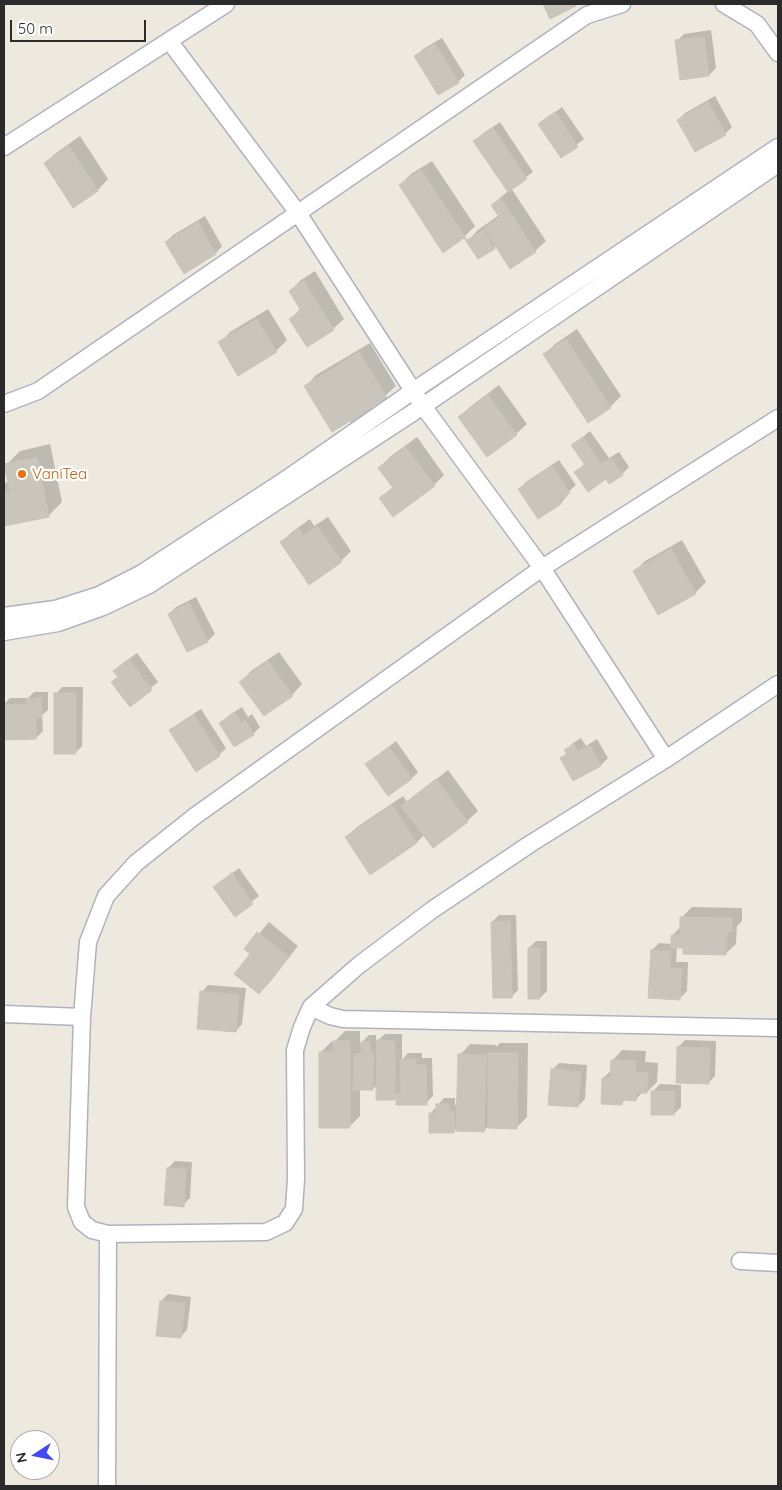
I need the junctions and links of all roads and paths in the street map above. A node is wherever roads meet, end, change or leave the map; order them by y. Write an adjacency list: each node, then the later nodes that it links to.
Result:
1 (226, 4): 4 (street)
2 (622, 4): 9 (street)
3 (724, 4): 5 (street)
4 (170, 42): 6 (street); 9 (street)
5 (778, 53)
6 (4, 147)
7 (778, 147): 10 (street)
8 (778, 164): 11 (street)
9 (298, 213): 12 (street); 13 (street)
10 (612, 258): 11 (street); 12 (street)
11 (622, 271): 14 (street)
12 (414, 391): 14 (street); 16 (street)
13 (4, 404)
14 (423, 406): 16 (street); 17 (street)
15 (778, 418): 17 (street)
16 (193, 548): 18 (street); 19 (street)
17 (542, 568): 21 (street); 24 (street)
18 (4, 616)
19 (4, 632)
20 (778, 684): 21 (street)
21 (666, 759): 22 (street)
22 (311, 1006): 25 (street); 26 (street)
23 (4, 1014): 24 (street)
24 (82, 1017): 26 (street)
25 (778, 1028)
26 (108, 1234): 29 (street)
27 (740, 1261): 28 (street)
28 (778, 1263)
29 (107, 1486)

